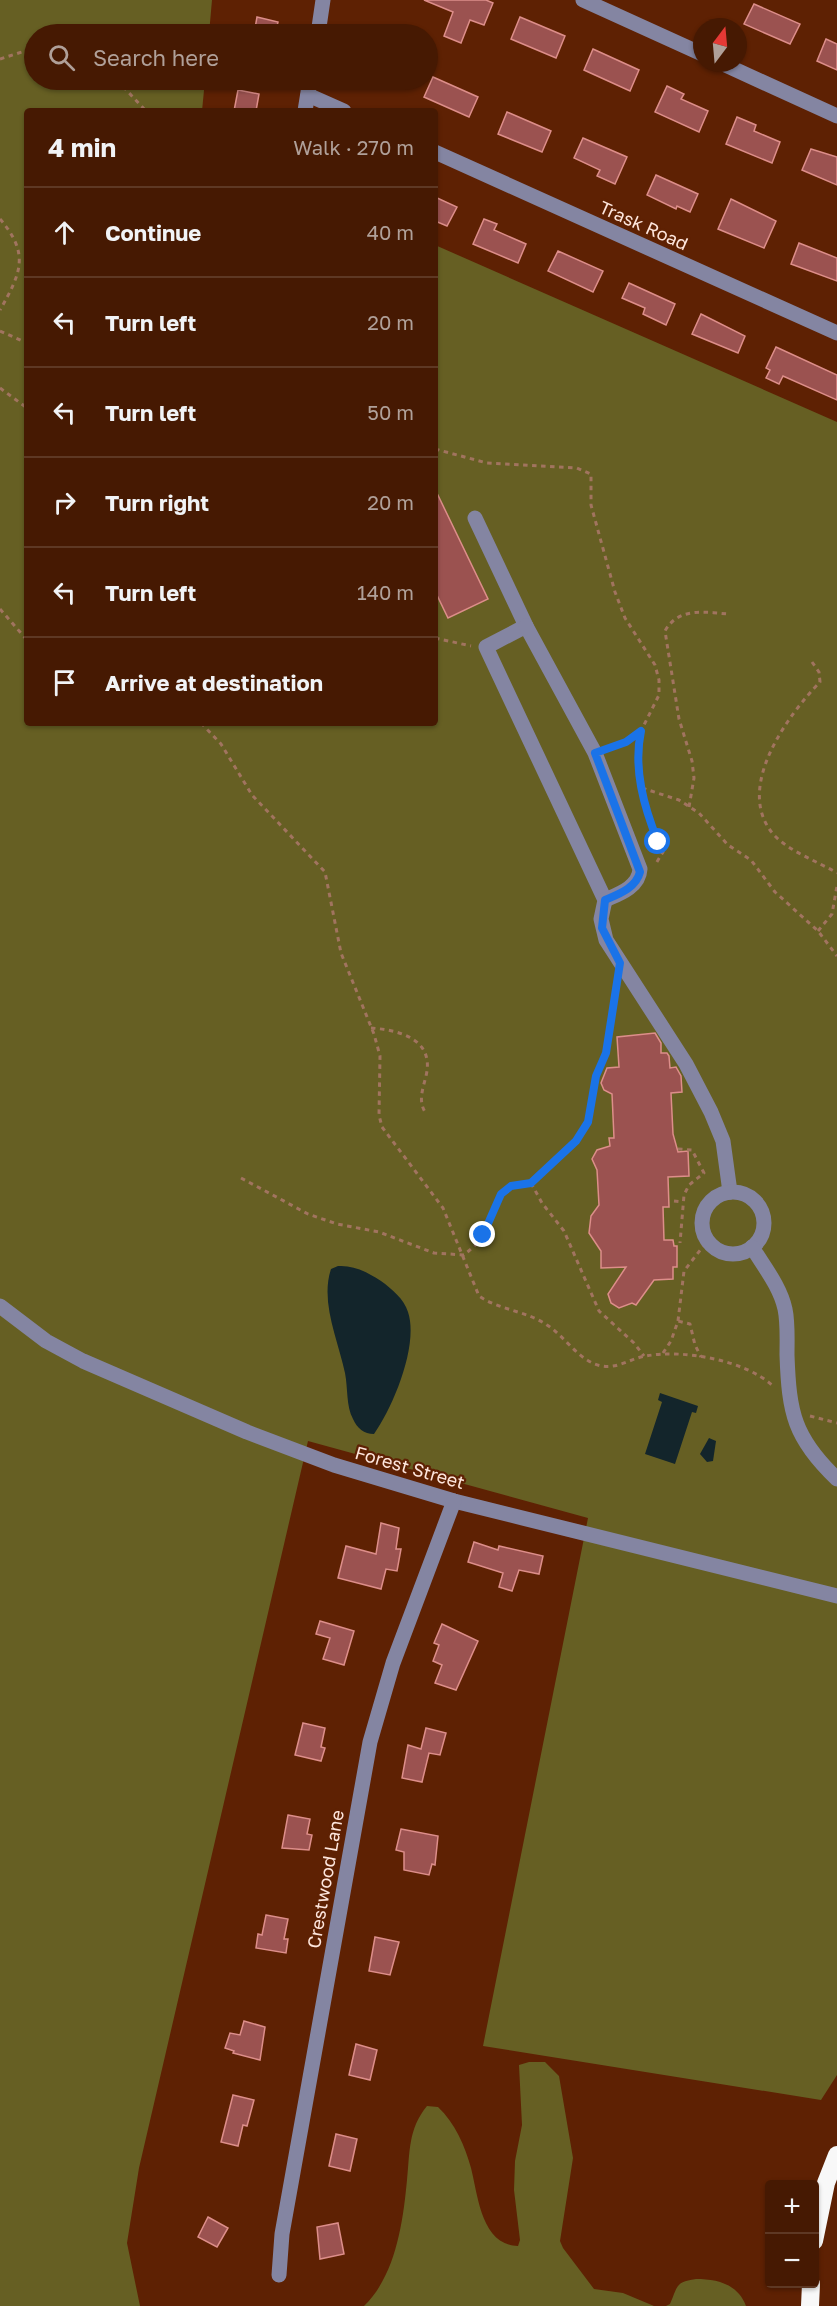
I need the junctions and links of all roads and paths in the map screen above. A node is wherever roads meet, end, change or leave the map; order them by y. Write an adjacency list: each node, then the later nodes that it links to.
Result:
1 (323, 0): 3 (street)
2 (583, 0): 5 (street)
3 (319, 24)
4 (24, 49): 6 (path)
5 (693, 50)
6 (0, 59)
7 (741, 72): 14 (street)
8 (126, 90): 11 (path)
9 (308, 90): 12 (street)
10 (313, 90): 13 (street)
11 (143, 108)
12 (306, 108)
13 (340, 108)
14 (837, 116)
15 (438, 153): 19 (street, Trask Road)
16 (0, 219): 17 (path)
17 (0, 310)
18 (0, 331): 20 (path)
19 (837, 333)
20 (24, 342)
21 (0, 388): 22 (path)
22 (24, 406)
23 (438, 450): 33 (path)
24 (476, 518): 27 (street)
25 (0, 609): 28 (path)
26 (728, 614): 36 (path)
27 (526, 626): 30 (street); 34 (street)
28 (24, 637)
29 (438, 638): 30 (path)
30 (486, 646): 40 (street)
31 (812, 662): 38 (path)
32 (204, 726): 44 (path)
33 (641, 731): 34 (path); 35 (path)
34 (595, 753): 40 (street)
35 (642, 788): 36 (path); 37 (path)
36 (689, 807): 41 (path)
37 (654, 866)
38 (837, 873)
39 (837, 886): 41 (path)
40 (605, 900): 43 (street)
41 (818, 930): 42 (path)
42 (837, 956)
43 (620, 963): 48 (path); 49 (street)
44 (371, 1028): 45 (path); 55 (path)
45 (425, 1112)
46 (678, 1149): 51 (path)
47 (241, 1178): 55 (path)
48 (531, 1183): 55 (path); 59 (path)
49 (730, 1192): 52 (street); 54 (street)
50 (674, 1201): 51 (path)
51 (683, 1202): 53 (path)
52 (708, 1240): 54 (street); 57 (path)
53 (680, 1243)
54 (752, 1247): 61 (street)
55 (464, 1255): 59 (path)
56 (0, 1306): 64 (street, Forest Street)
57 (678, 1320): 58 (path); 60 (path)
58 (663, 1353): 59 (path); 60 (path)
59 (644, 1356)
60 (701, 1358): 61 (path)
61 (788, 1399): 62 (path); 63 (street)
62 (837, 1423)
63 (837, 1479)
64 (454, 1501): 65 (street, Forest Street); 68 (street, Crestwood Lane)
65 (837, 1596)
66 (837, 2156): 67 (highway)
67 (815, 2234)
68 (279, 2275)
69 (811, 2288): 70 (highway)
70 (810, 2306)

